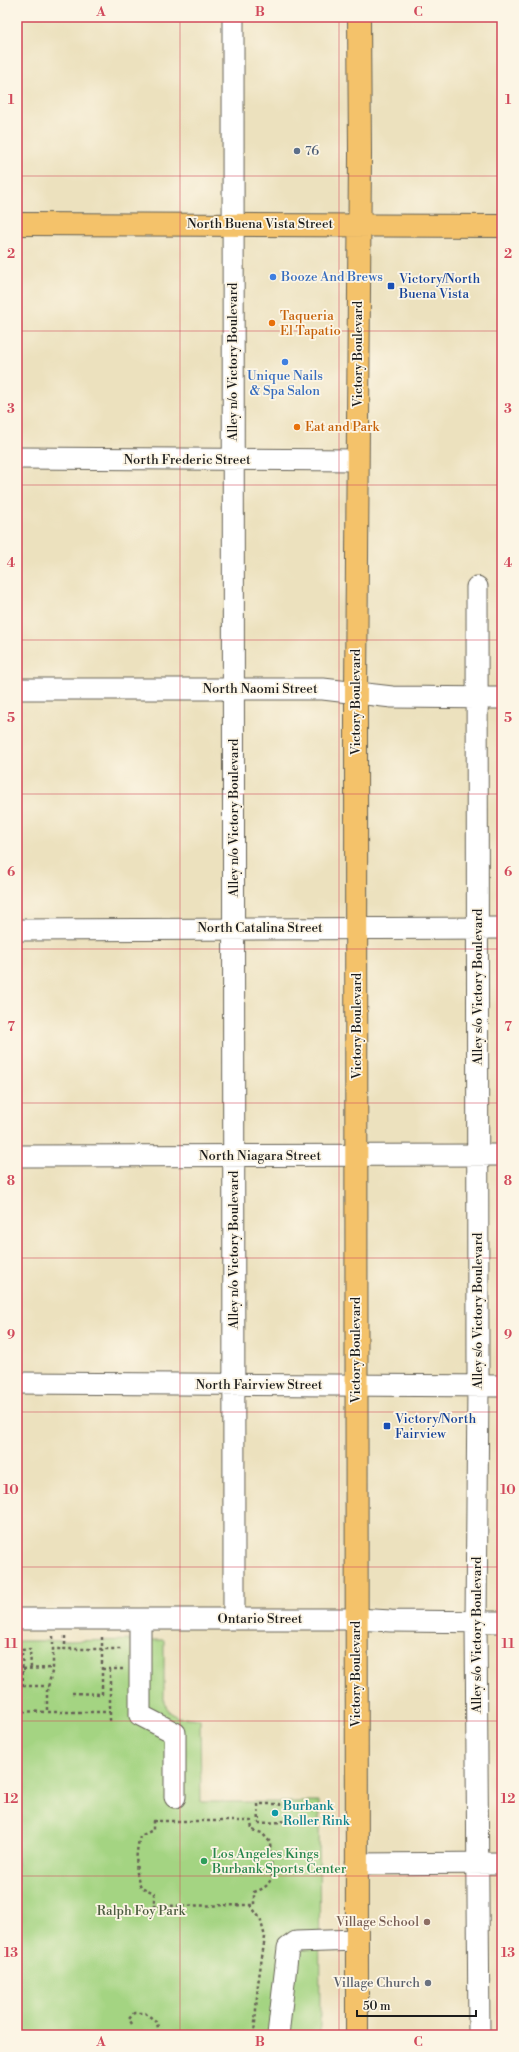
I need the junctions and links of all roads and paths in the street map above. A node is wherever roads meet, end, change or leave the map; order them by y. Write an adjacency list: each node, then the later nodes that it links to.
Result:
1 (233, 17): 4 (street, Alley n/o Victory Boulevard)
2 (359, 17): 5 (main road, Victory Boulevard)
3 (17, 224): 4 (main road, North Buena Vista Street)
4 (234, 224): 5 (main road, North Buena Vista Street); 9 (street, Alley n/o Victory Boulevard)
5 (359, 225): 6 (main road, North Buena Vista Street); 8 (main road, Victory Boulevard)
6 (502, 226)
7 (17, 458): 9 (street, North Frederic Street)
8 (357, 460): 9 (street, North Frederic Street); 13 (main road, Victory Boulevard)
9 (233, 461): 11 (street, Alley n/o Victory Boulevard)
10 (477, 587): 14 (street, Alley s/o Victory Boulevard)
11 (233, 688): 12 (street, North Naomi Street); 13 (street, North Naomi Street); 16 (street, Alley n/o Victory Boulevard)
12 (17, 689)
13 (356, 692): 14 (street, North Naomi Street); 17 (main road, Victory Boulevard)
14 (478, 698): 15 (street, North Naomi Street); 18 (street, Alley s/o Victory Boulevard)
15 (502, 698)
16 (234, 928): 17 (street, North Catalina Street); 20 (street, North Catalina Street); 25 (street, Alley n/o Victory Boulevard)
17 (357, 928): 18 (street, North Catalina Street); 21 (main road, Victory Boulevard)
18 (478, 928): 19 (street, North Catalina Street); 22 (street, Alley s/o Victory Boulevard)
19 (502, 928)
20 (17, 930)
21 (356, 1155): 22 (street, North Niagara Street); 25 (street, North Niagara Street); 28 (main road, Victory Boulevard)
22 (478, 1155): 23 (street, North Niagara Street); 29 (street, Alley s/o Victory Boulevard)
23 (502, 1155)
24 (17, 1156): 25 (street, North Niagara Street)
25 (234, 1156): 27 (street, Alley n/o Victory Boulevard)
26 (17, 1383): 27 (street, North Fairview Street)
27 (234, 1384): 28 (street, North Fairview Street); 32 (street, Alley n/o Victory Boulevard)
28 (356, 1386): 29 (street, North Fairview Street); 33 (main road, Victory Boulevard)
29 (478, 1386): 30 (street, North Fairview Street); 35 (street, Alley s/o Victory Boulevard)
30 (502, 1386)
31 (17, 1619): 34 (street, Ontario Street)
32 (234, 1619): 33 (street, Ontario Street); 34 (street, Ontario Street)
33 (356, 1619): 35 (street, Ontario Street); 64 (main road, Victory Boulevard)
34 (140, 1620): 43 (street)
35 (476, 1622): 36 (street, Ontario Street); 62 (street, Alley s/o Victory Boulevard)
36 (502, 1622)
37 (53, 1633): 40 (path)
38 (65, 1633): 41 (path)
39 (102, 1633): 42 (path)
40 (53, 1649): 41 (path); 45 (path)
41 (65, 1649): 42 (path)
42 (102, 1649): 43 (path); 52 (path)
43 (140, 1649): 57 (street)
44 (31, 1668): 45 (path); 47 (path); 47 (path)
45 (53, 1668): 51 (path)
46 (17, 1669): 47 (path)
47 (23, 1669): 50 (path)
48 (110, 1669): 55 (path)
49 (17, 1686): 50 (path)
50 (23, 1686): 51 (path)
51 (48, 1686): 54 (path)
52 (72, 1693)
53 (17, 1711): 54 (path)
54 (47, 1712): 55 (path)
55 (110, 1712): 56 (path)
56 (110, 1721)
57 (175, 1797)
58 (280, 1806): 61 (path)
59 (282, 1820): 61 (path)
60 (251, 1821): 61 (path); 65 (path); 65 (path)
61 (259, 1823)
62 (478, 1863): 63 (street); 64 (street); 72 (street, Alley s/o Victory Boulevard)
63 (502, 1863)
64 (356, 1864): 66 (main road, Victory Boulevard)
65 (250, 1905): 69 (path)
66 (357, 1940): 70 (street); 71 (main road, Victory Boulevard)
67 (132, 2024): 68 (path)
68 (160, 2035)
69 (254, 2035)
70 (278, 2035)
71 (357, 2035)
72 (479, 2035)

